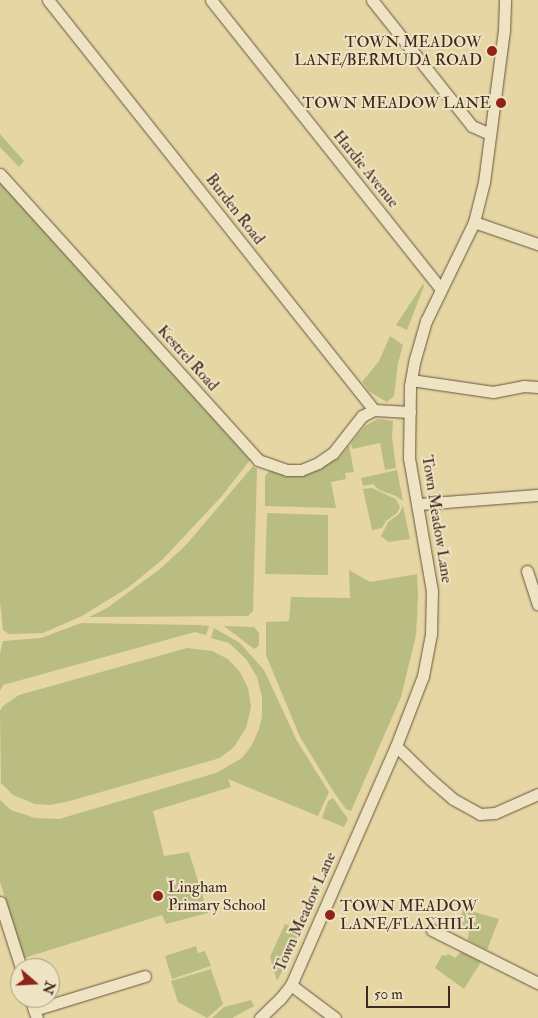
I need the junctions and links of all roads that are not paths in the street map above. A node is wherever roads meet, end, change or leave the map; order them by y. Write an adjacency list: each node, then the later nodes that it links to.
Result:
1 (48, 0): 12 (street, Burden Road)
2 (212, 0): 9 (street, Hardie Avenue)
3 (372, 0): 5 (street)
4 (506, 0): 5 (street, Town Meadow Lane)
5 (490, 134): 7 (street, Town Meadow Lane)
6 (0, 174): 12 (street, Kestrel Road)
7 (474, 222): 8 (street); 9 (street, Town Meadow Lane)
8 (538, 244)
9 (440, 288): 10 (street, Town Meadow Lane)
10 (412, 380): 11 (street); 13 (street, Town Meadow Lane)
11 (538, 387)
12 (374, 410): 13 (street)
13 (410, 412): 15 (street, Town Meadow Lane)
14 (538, 495): 15 (street)
15 (418, 504): 18 (street, Town Meadow Lane)
16 (527, 572): 17 (street)
17 (538, 604)
18 (396, 746): 19 (street); 25 (street, Town Meadow Lane)
19 (538, 794)
20 (0, 902): 22 (street)
21 (432, 930): 24 (street)
22 (18, 958)
23 (144, 976): 26 (street)
24 (538, 983)
25 (291, 985): 27 (street, Town Meadow Lane); 28 (street)
26 (36, 1014)
27 (260, 1018)
28 (335, 1018)

